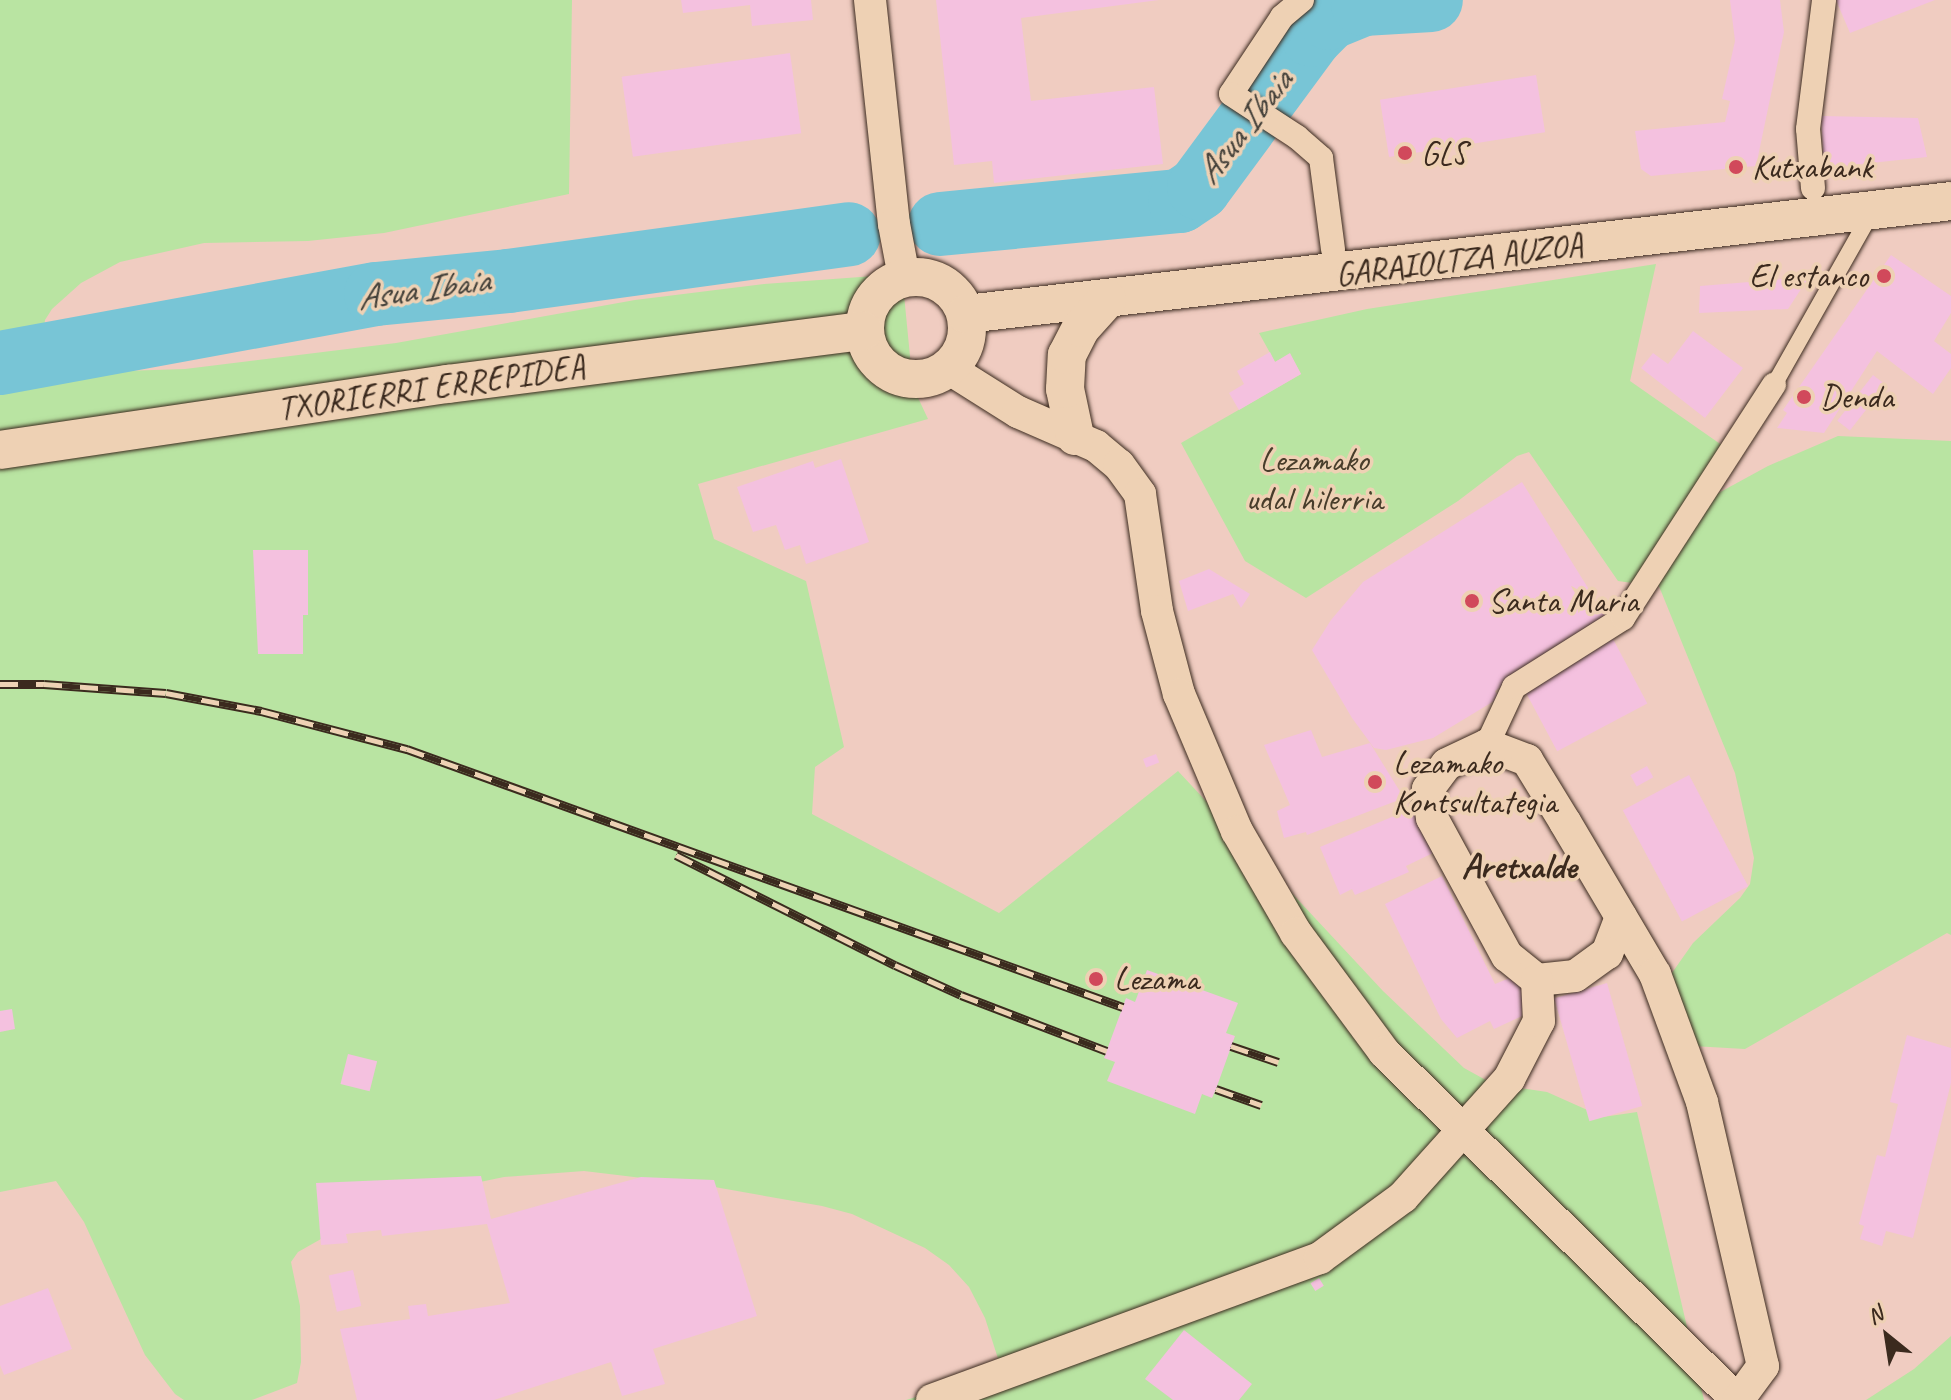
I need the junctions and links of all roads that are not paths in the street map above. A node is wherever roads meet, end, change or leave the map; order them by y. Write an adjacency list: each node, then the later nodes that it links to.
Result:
1 (870, 0): 8 (street)
2 (1302, 0): 7 (street)
3 (1824, 0): 4 (street)
4 (1813, 188)
5 (1951, 201): 6 (street, GARAIOLTZA AUZOA)
6 (1873, 210): 9 (street, GARAIOLTZA AUZOA); 13 (lane)
7 (1333, 249)
8 (904, 277): 10 (street); 11 (street)
9 (1107, 299): 10 (street, GARAIOLTZA AUZOA); 14 (street)
10 (966, 314): 12 (street)
11 (864, 331): 12 (street); 15 (street, TXORIERRI ERREPIDEA)
12 (948, 368): 14 (street)
13 (1774, 385): 16 (street)
14 (1075, 436): 19 (street)
15 (0, 450)
16 (1487, 745): 17 (street); 18 (street)
17 (1621, 917): 18 (street); 21 (street)
18 (1537, 980): 19 (street)
19 (1461, 1130): 20 (street); 21 (street)
20 (932, 1400)
21 (1738, 1400)

